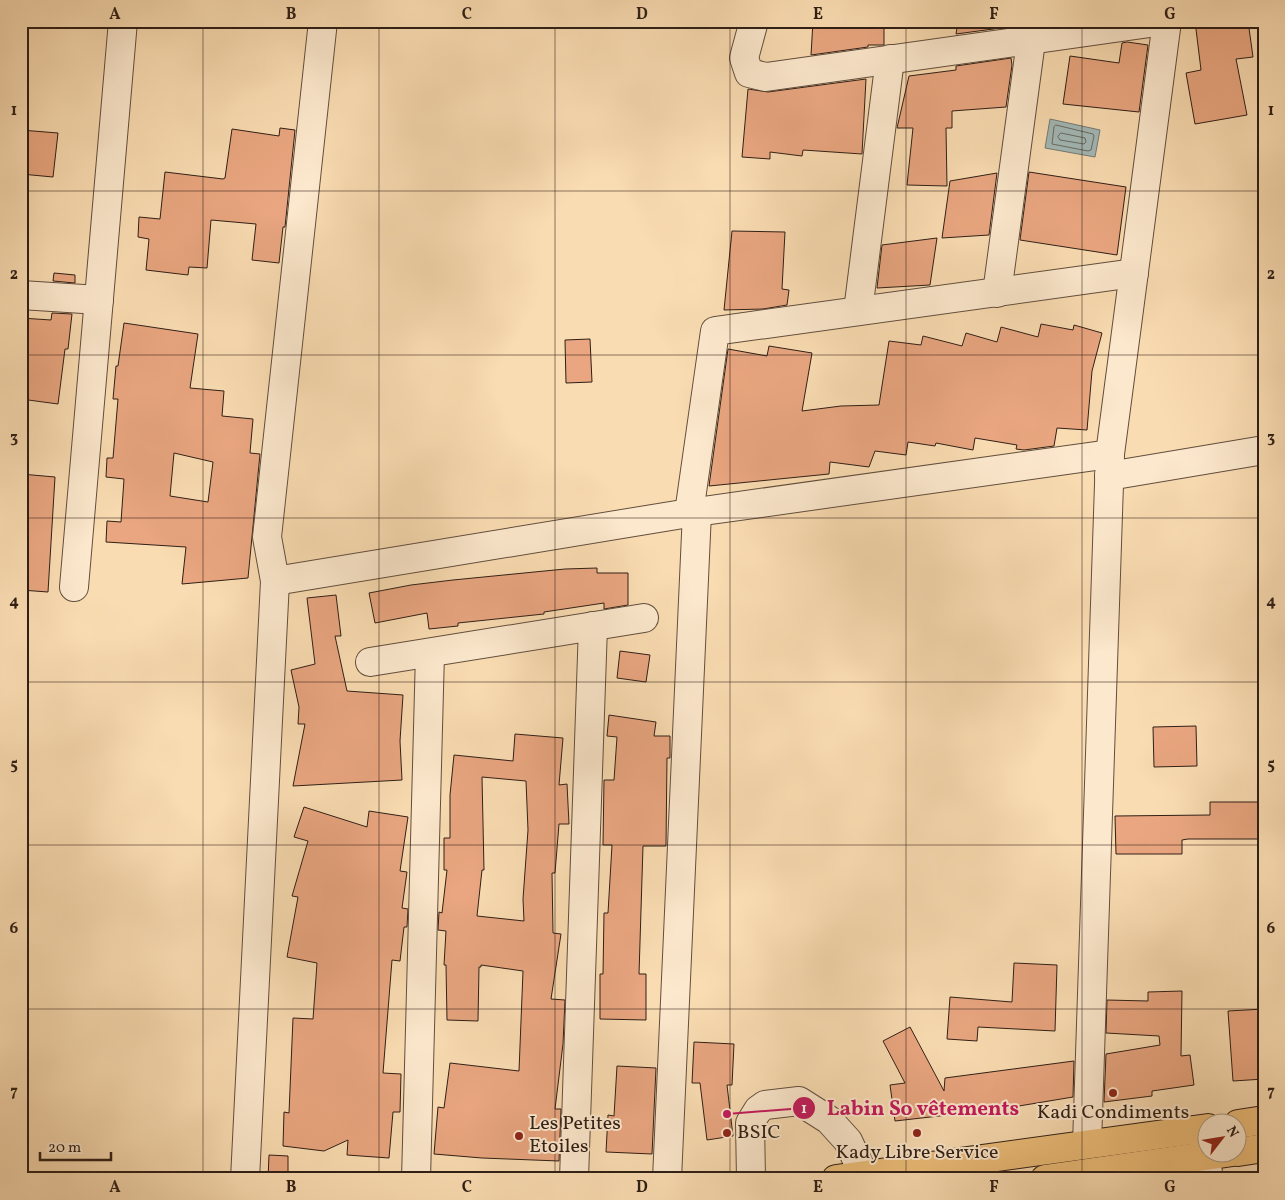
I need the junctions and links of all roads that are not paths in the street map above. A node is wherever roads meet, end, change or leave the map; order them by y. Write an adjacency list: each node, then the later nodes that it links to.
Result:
1 (123, 21): 10 (street)
2 (323, 21): 15 (street)
3 (754, 21): 6 (street)
4 (1166, 21): 5 (street); 7 (street)
5 (1031, 41): 6 (street); 8 (street)
6 (890, 59): 11 (street)
7 (1134, 273): 8 (street); 13 (street)
8 (997, 292): 11 (street)
9 (21, 295): 10 (street)
10 (99, 300): 16 (street)
11 (858, 311): 14 (street)
12 (1264, 450): 13 (street)
13 (1109, 465): 14 (street); 24 (street)
14 (693, 512): 15 (street); 32 (street)
15 (275, 581): 29 (street)
16 (74, 587)
17 (644, 618): 18 (street)
18 (593, 626): 19 (street); 31 (street)
19 (430, 653): 20 (street); 30 (street)
20 (370, 662)
21 (1264, 1120): 22 (highway)
22 (1248, 1122)
23 (1198, 1130): 24 (highway)
24 (1087, 1144): 28 (highway)
25 (1264, 1148): 26 (highway)
26 (1248, 1150)
27 (1207, 1168): 35 (highway)
28 (864, 1175): 33 (street); 34 (highway)
29 (245, 1179)
30 (416, 1179)
31 (574, 1179)
32 (668, 1179)
33 (751, 1179)
34 (836, 1179)
35 (1045, 1179)

